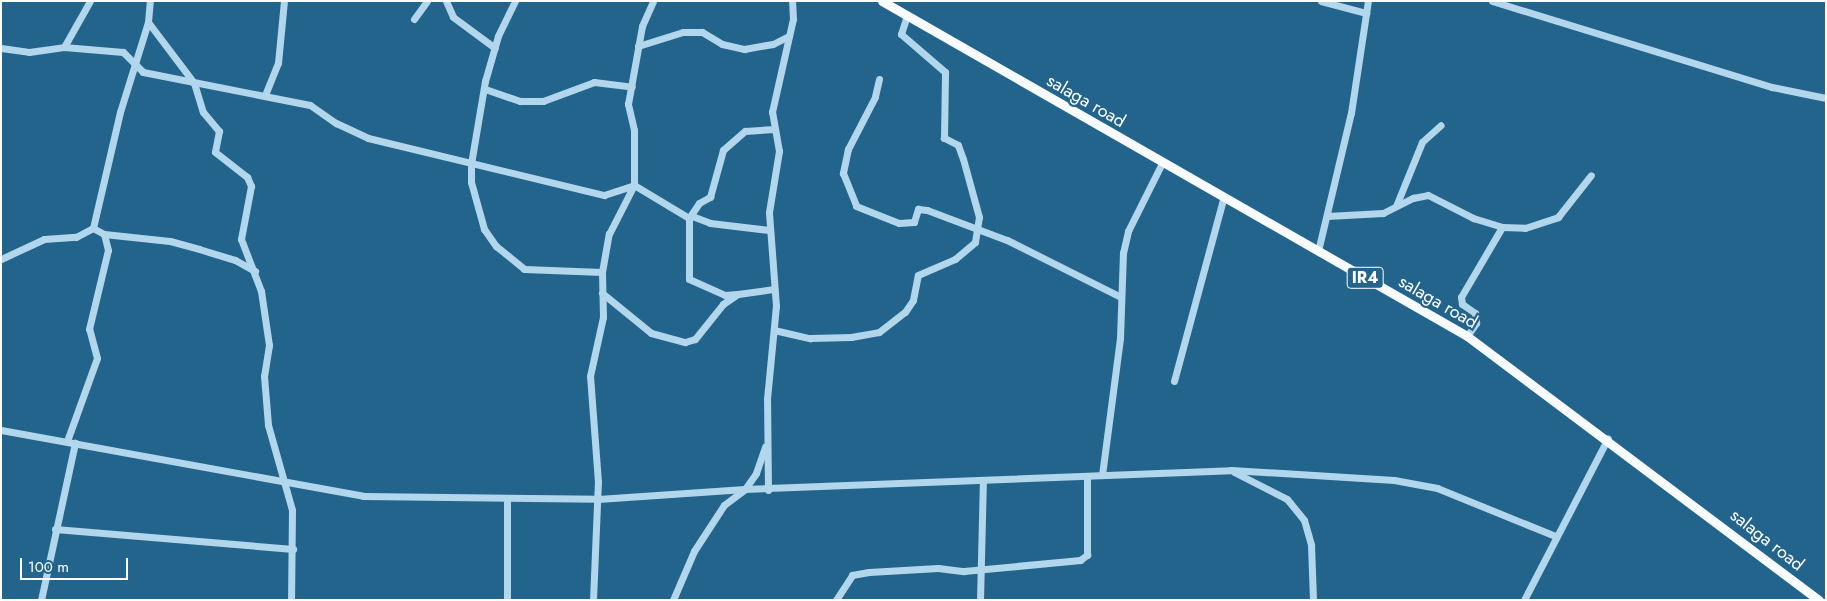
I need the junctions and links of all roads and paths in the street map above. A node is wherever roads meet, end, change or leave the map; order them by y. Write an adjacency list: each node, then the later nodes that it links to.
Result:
1 (90, 1): 19 (street)
2 (150, 1): 16 (street)
3 (284, 1): 27 (street)
4 (427, 1): 15 (street)
5 (446, 1): 21 (street)
6 (515, 1): 21 (street)
7 (653, 1): 18 (street)
8 (792, 1): 17 (street)
9 (882, 1): 14 (main road, salaga road / IR4)
10 (1321, 1): 13 (street)
11 (1368, 1): 13 (street)
12 (1492, 1): 28 (street)
13 (1366, 13): 37 (street)
14 (907, 16): 31 (main road, salaga road / IR4); 40 (street)
15 (414, 19)
16 (148, 22): 22 (street); 24 (street)
17 (789, 36): 18 (street); 30 (street)
18 (638, 46): 25 (street)
19 (64, 47): 20 (street); 22 (street)
20 (1, 48)
21 (495, 48): 26 (street)
22 (136, 63): 24 (street); 39 (street)
23 (879, 80): 40 (street)
24 (194, 83): 27 (street); 46 (street)
25 (632, 87): 26 (street); 34 (street)
26 (485, 90): 32 (street)
27 (265, 95): 32 (street)
28 (1826, 98)
29 (1441, 125): 36 (street)
30 (775, 129): 38 (street); 42 (street)
31 (1162, 163): 35 (main road, salaga road / IR4); 51 (street)
32 (472, 164): 34 (street); 47 (street)
33 (1591, 174): 41 (street)
34 (634, 185): 38 (street); 47 (street)
35 (1223, 199): 44 (main road, salaga road / IR4); 54 (street)
36 (1396, 206): 37 (street); 41 (street)
37 (1327, 216): 44 (street)
38 (690, 217): 42 (street); 50 (street)
39 (93, 228): 43 (street); 45 (street)
40 (978, 228): 51 (street); 52 (street)
41 (1502, 228): 53 (street)
42 (769, 230): 48 (street)
43 (104, 234): 46 (street); 57 (street)
44 (1318, 251): 53 (main road, salaga road / IR4)
45 (1, 259)
46 (255, 271): 62 (street)
47 (602, 272): 49 (street)
48 (773, 289): 50 (street); 52 (street)
49 (602, 293): 50 (street); 67 (street)
50 (738, 294)
51 (1121, 297): 60 (street)
52 (774, 330): 58 (street)
53 (1467, 336): 56 (main road, salaga road / IR4)
54 (1174, 382)
55 (1, 430): 57 (street)
56 (1608, 438): 69 (street); 81 (main road, salaga road / IR4)
57 (71, 442): 62 (street); 68 (street)
58 (767, 442): 64 (street); 65 (street)
59 (1231, 470): 60 (street); 69 (street); 79 (street)
60 (1102, 475): 61 (street)
61 (1087, 476): 63 (street); 71 (street)
62 (285, 480): 66 (street); 70 (street)
63 (983, 480): 65 (street); 71 (street)
64 (745, 489): 65 (street); 67 (street); 76 (street)
65 (768, 490)
66 (507, 498): 67 (street); 74 (street)
67 (598, 499): 75 (street)
68 (54, 529): 70 (street); 72 (street)
69 (1554, 536): 80 (street)
70 (293, 549): 73 (street)
71 (982, 566): 77 (street); 78 (street)
72 (41, 600)
73 (291, 600)
74 (507, 600)
75 (593, 600)
76 (672, 600)
77 (836, 600)
78 (980, 600)
79 (1313, 600)
80 (1524, 600)
81 (1818, 600)

